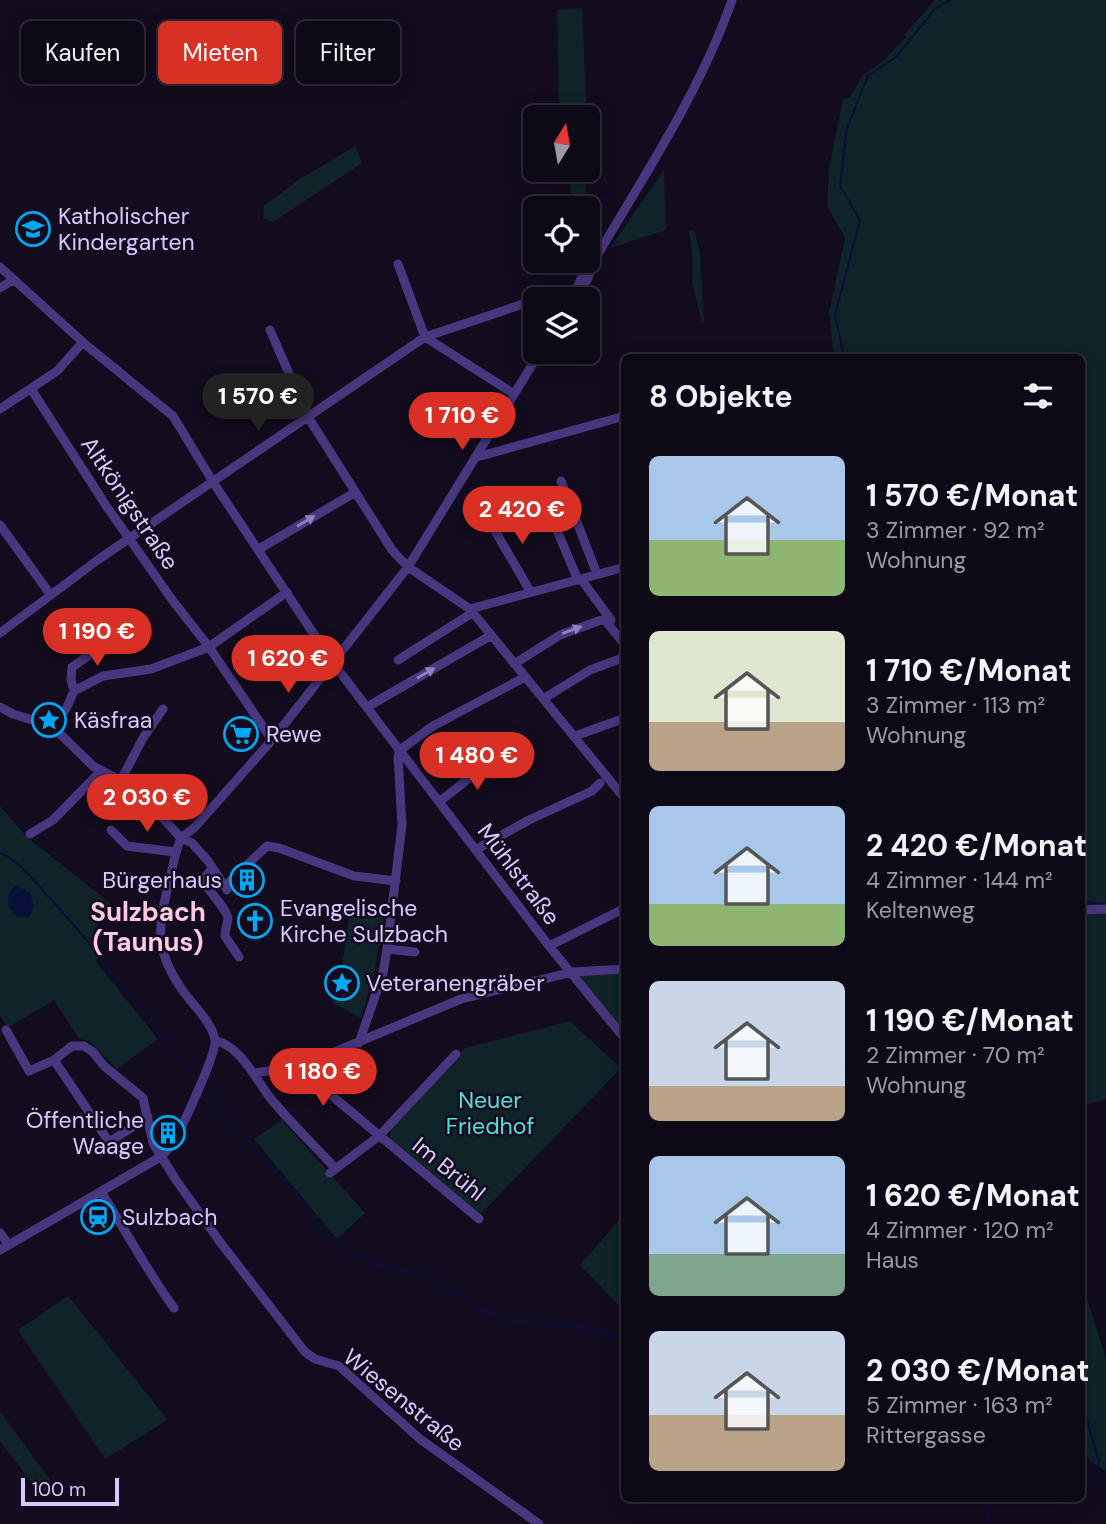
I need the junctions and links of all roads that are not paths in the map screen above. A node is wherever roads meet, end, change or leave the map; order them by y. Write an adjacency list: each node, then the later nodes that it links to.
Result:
1 (732, 0): 5 (street)
2 (397, 264): 9 (street)
3 (0, 267): 4 (street, Mühlstraße)
4 (13, 279): 6 (street); 10 (street, Mühlstraße)
5 (577, 287)
6 (0, 288)
7 (523, 304): 9 (street)
8 (270, 330): 16 (street)
9 (425, 337): 13 (street); 16 (street)
10 (83, 342): 12 (street); 19 (street, Mühlstraße)
11 (533, 364): 13 (street)
12 (31, 389): 14 (street); 24 (street, Altkönigstraße)
13 (514, 394): 17 (street)
14 (0, 409)
15 (621, 416): 17 (street)
16 (308, 417): 19 (street); 20 (street)
17 (477, 457): 26 (street)
18 (561, 481): 28 (street)
19 (213, 482): 24 (street); 25 (street, Mühlstraße)
20 (354, 493): 25 (street, one-way to 20); 26 (street)
21 (550, 514): 29 (street)
22 (487, 517): 30 (street)
23 (0, 524): 32 (street)
24 (129, 538): 32 (street); 39 (street, Altkönigstraße)
25 (259, 549): 31 (street, Mühlstraße)
26 (408, 567): 33 (street); 42 (street)
27 (621, 568): 28 (street)
28 (597, 574): 29 (street)
29 (580, 580): 30 (street); 35 (street)
30 (530, 591): 33 (street)
31 (287, 592): 39 (street); 42 (street, Mühlstraße)
32 (50, 594): 34 (street)
33 (471, 611): 36 (street); 41 (street)
34 (0, 633)
35 (621, 634)
36 (490, 636): 43 (street); 48 (street, one-way to 36)
37 (621, 640): 43 (street, one-way to 37)
38 (94, 646): 45 (street)
39 (209, 647): 45 (street); 53 (street, Altkönigstraße)
40 (621, 658): 46 (street)
41 (398, 660)
42 (333, 663): 48 (street, Mühlstraße); 53 (street)
43 (514, 664): 44 (street)
44 (524, 677): 46 (street); 54 (street)
45 (74, 691): 51 (street)
46 (543, 699): 52 (street)
47 (0, 707): 51 (street)
48 (367, 707): 54 (street, Mühlstraße)
49 (163, 709): 57 (street)
50 (621, 719): 52 (street)
51 (52, 726): 56 (street)
52 (575, 736): 59 (street)
53 (272, 740): 63 (street)
54 (400, 750): 60 (street, Mühlstraße); 67 (street)
55 (496, 757): 60 (street)
56 (101, 771): 57 (street); 62 (street)
57 (121, 780): 63 (street)
58 (600, 783): 64 (street)
59 (621, 794)
60 (439, 802): 64 (street, Mühlstraße)
61 (111, 830): 65 (street)
62 (30, 834)
63 (181, 838): 65 (street); 66 (street)
64 (477, 849): 71 (street, Mühlstraße)
65 (175, 852): 79 (street)
66 (212, 869): 67 (street); 74 (street)
67 (396, 881): 72 (street)
68 (1106, 909): 70 (street)
69 (621, 910): 71 (street)
70 (1085, 910)
71 (549, 946): 76 (street, Mühlstraße)
72 (387, 949): 73 (street); 80 (street)
73 (415, 952)
74 (239, 957)
75 (621, 969): 76 (street)
76 (573, 972): 78 (street, Mühlstraße); 80 (street)
77 (6, 1030): 82 (street, Wiesenstraße)
78 (621, 1034)
79 (215, 1041): 84 (street); 87 (street)
80 (359, 1043): 83 (street)
81 (456, 1054): 86 (street)
82 (54, 1060): 85 (street, Wiesenstraße); 85 (street)
83 (301, 1066): 84 (street); 86 (street, Im Brühl)
84 (254, 1073): 86 (street)
85 (148, 1117): 87 (street, Wiesenstraße)
86 (379, 1136): 89 (street, Im Brühl)
87 (162, 1156): 88 (street); 93 (street, Wiesenstraße)
88 (101, 1192): 91 (street); 92 (street)
89 (480, 1219)
90 (0, 1233): 91 (street)
91 (4, 1247)
92 (174, 1308)
93 (539, 1524)

